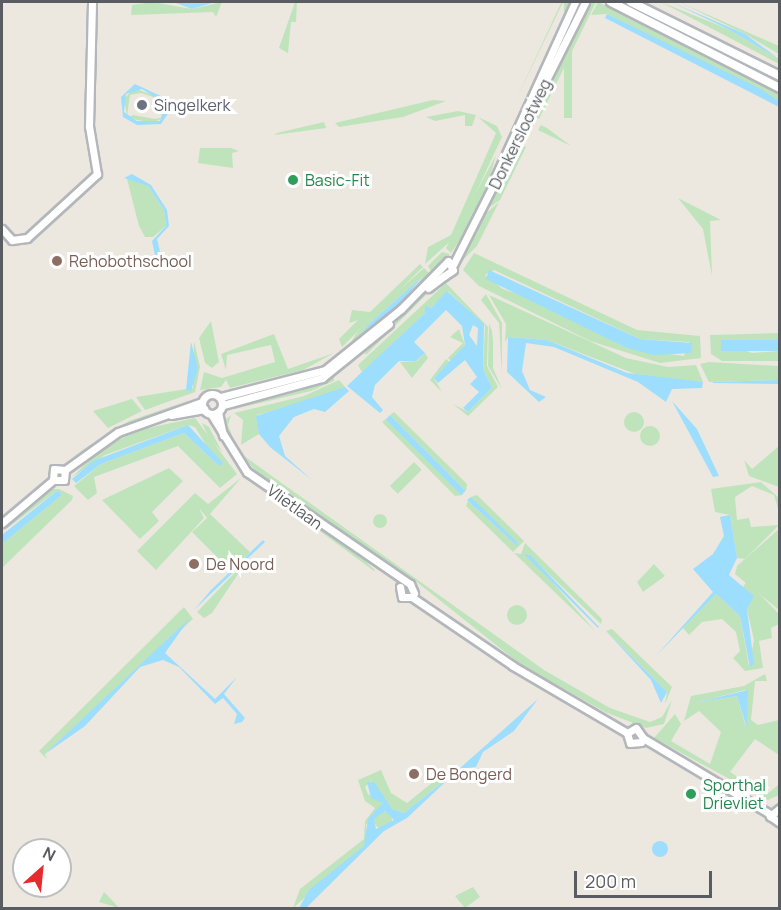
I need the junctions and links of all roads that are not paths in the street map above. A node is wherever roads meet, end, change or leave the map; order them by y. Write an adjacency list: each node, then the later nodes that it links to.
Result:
1 (92, 2): 8 (street)
2 (575, 2): 9 (street, Donkerslootweg)
3 (585, 2): 9 (street, Donkerslootweg)
4 (611, 2): 7 (main road)
5 (631, 2): 6 (main road)
6 (780, 76)
7 (780, 88)
8 (2, 229)
9 (450, 263): 10 (street); 10 (street)
10 (441, 273): 11 (street)
11 (222, 401): 12 (street); 13 (street)
12 (203, 406): 13 (street); 14 (street)
13 (215, 413): 15 (street, Vlietlaan)
14 (2, 523)
15 (402, 585): 16 (street); 16 (street)
16 (413, 595): 17 (street)
17 (629, 732): 18 (street); 18 (street)
18 (642, 740): 19 (street)
19 (774, 810): 20 (street)
20 (780, 823)

